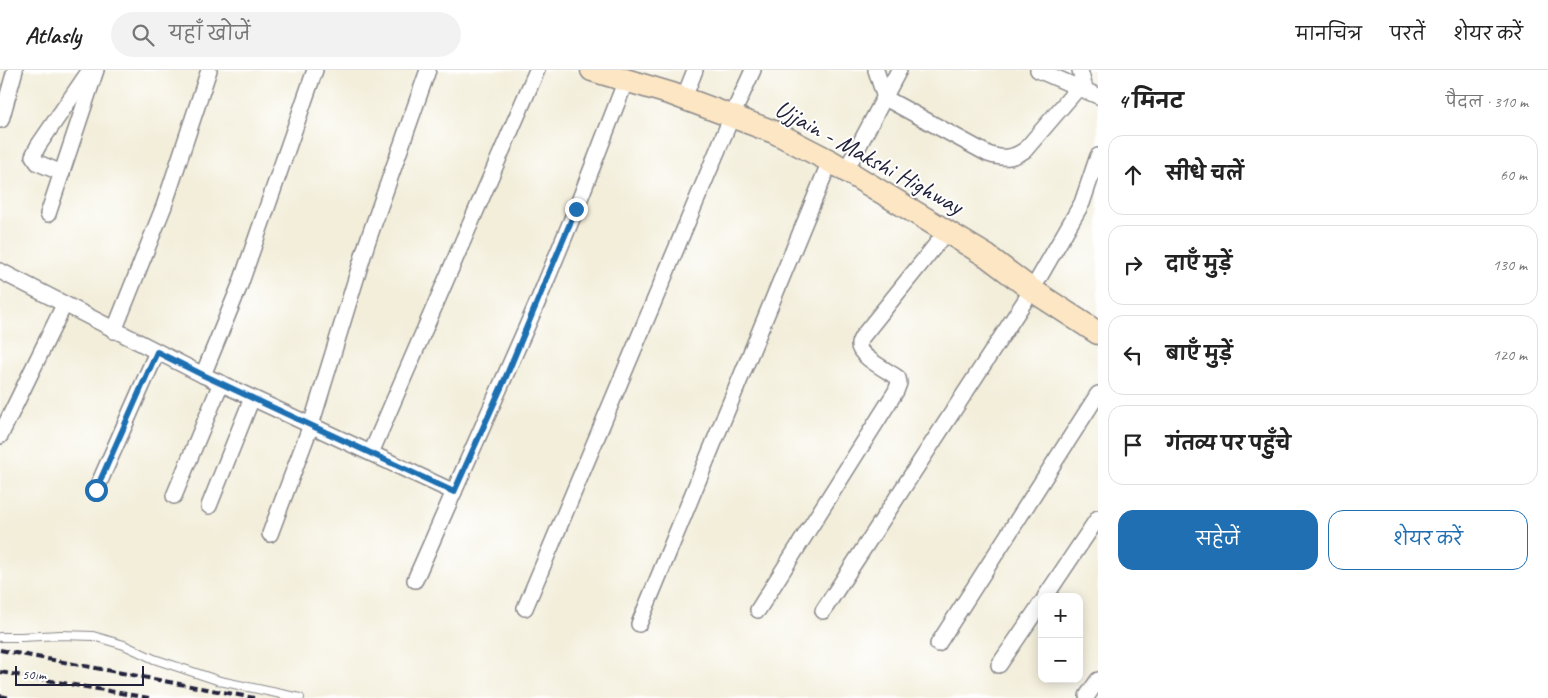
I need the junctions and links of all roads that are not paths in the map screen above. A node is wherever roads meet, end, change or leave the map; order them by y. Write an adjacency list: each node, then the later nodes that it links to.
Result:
1 (15, 70): 20 (street)
2 (90, 70): 23 (street)
3 (96, 70): 23 (street)
4 (209, 70): 29 (street)
5 (314, 70): 32 (street)
6 (428, 70): 36 (street)
7 (537, 70): 38 (street)
8 (592, 70): 15 (main road, Ujjain - Makshi Highway)
9 (695, 70): 17 (street)
10 (753, 70): 19 (street)
11 (876, 70): 18 (street)
12 (899, 70): 18 (street)
13 (1038, 70): 16 (street)
14 (1080, 70): 16 (street)
15 (626, 80): 17 (main road, Ujjain - Makshi Highway); 40 (street)
16 (1087, 91): 18 (street)
17 (684, 98): 19 (main road, Ujjain - Makshi Highway)
18 (885, 98): 22 (street)
19 (732, 116): 22 (main road, Ujjain - Makshi Highway); 47 (street)
20 (1, 120)
21 (1098, 156): 27 (street)
22 (838, 166): 25 (main road, Ujjain - Makshi Highway); 51 (street)
23 (62, 173): 24 (street)
24 (48, 214)
25 (947, 231): 27 (main road, Ujjain - Makshi Highway); 49 (street)
26 (0, 271): 28 (street)
27 (1032, 290): 30 (main road, Ujjain - Makshi Highway); 50 (street)
28 (64, 304): 29 (street); 37 (street)
29 (114, 331): 31 (street)
30 (1098, 333)
31 (157, 352): 32 (street); 39 (street)
32 (203, 375): 33 (street)
33 (221, 383): 35 (street); 41 (street)
34 (1098, 394): 53 (street)
35 (252, 398): 36 (street); 42 (street)
36 (311, 425): 38 (street); 44 (street)
37 (0, 436)
38 (372, 453): 40 (street)
39 (96, 490)
40 (454, 492): 45 (street)
41 (174, 496)
42 (209, 506)
43 (1098, 518): 46 (street)
44 (270, 534)
45 (415, 580)
46 (1048, 593)
47 (525, 608)
48 (1038, 608): 54 (street)
49 (758, 610)
50 (823, 611)
51 (639, 624)
52 (0, 636): 57 (lane)
53 (938, 644)
54 (999, 665)
55 (1098, 680): 56 (street)
56 (1087, 696)
57 (300, 698)

